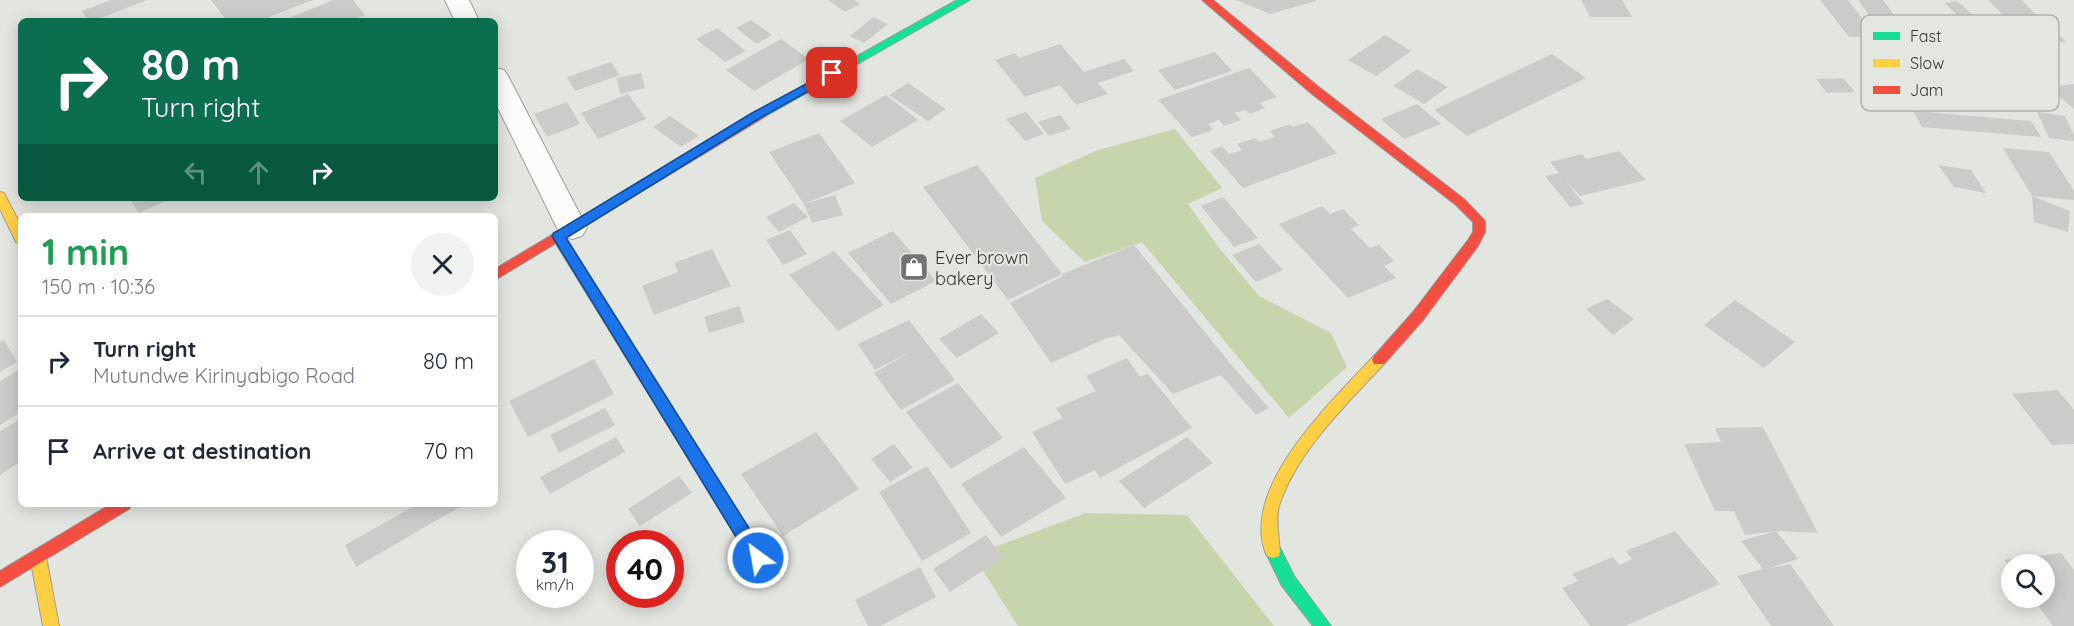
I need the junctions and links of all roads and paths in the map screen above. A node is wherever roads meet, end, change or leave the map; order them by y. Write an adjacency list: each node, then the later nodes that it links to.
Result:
1 (457, 0): 4 (street)
2 (965, 0): 7 (street)
3 (1207, 0): 15 (street)
4 (466, 18)
5 (498, 83): 7 (street)
6 (0, 196): 8 (street)
7 (565, 232): 9 (street); 12 (street)
8 (18, 233)
9 (498, 273)
10 (119, 507): 11 (street)
11 (38, 557): 13 (street); 14 (street)
12 (758, 558)
13 (0, 580)
14 (51, 626)
15 (1323, 626)

